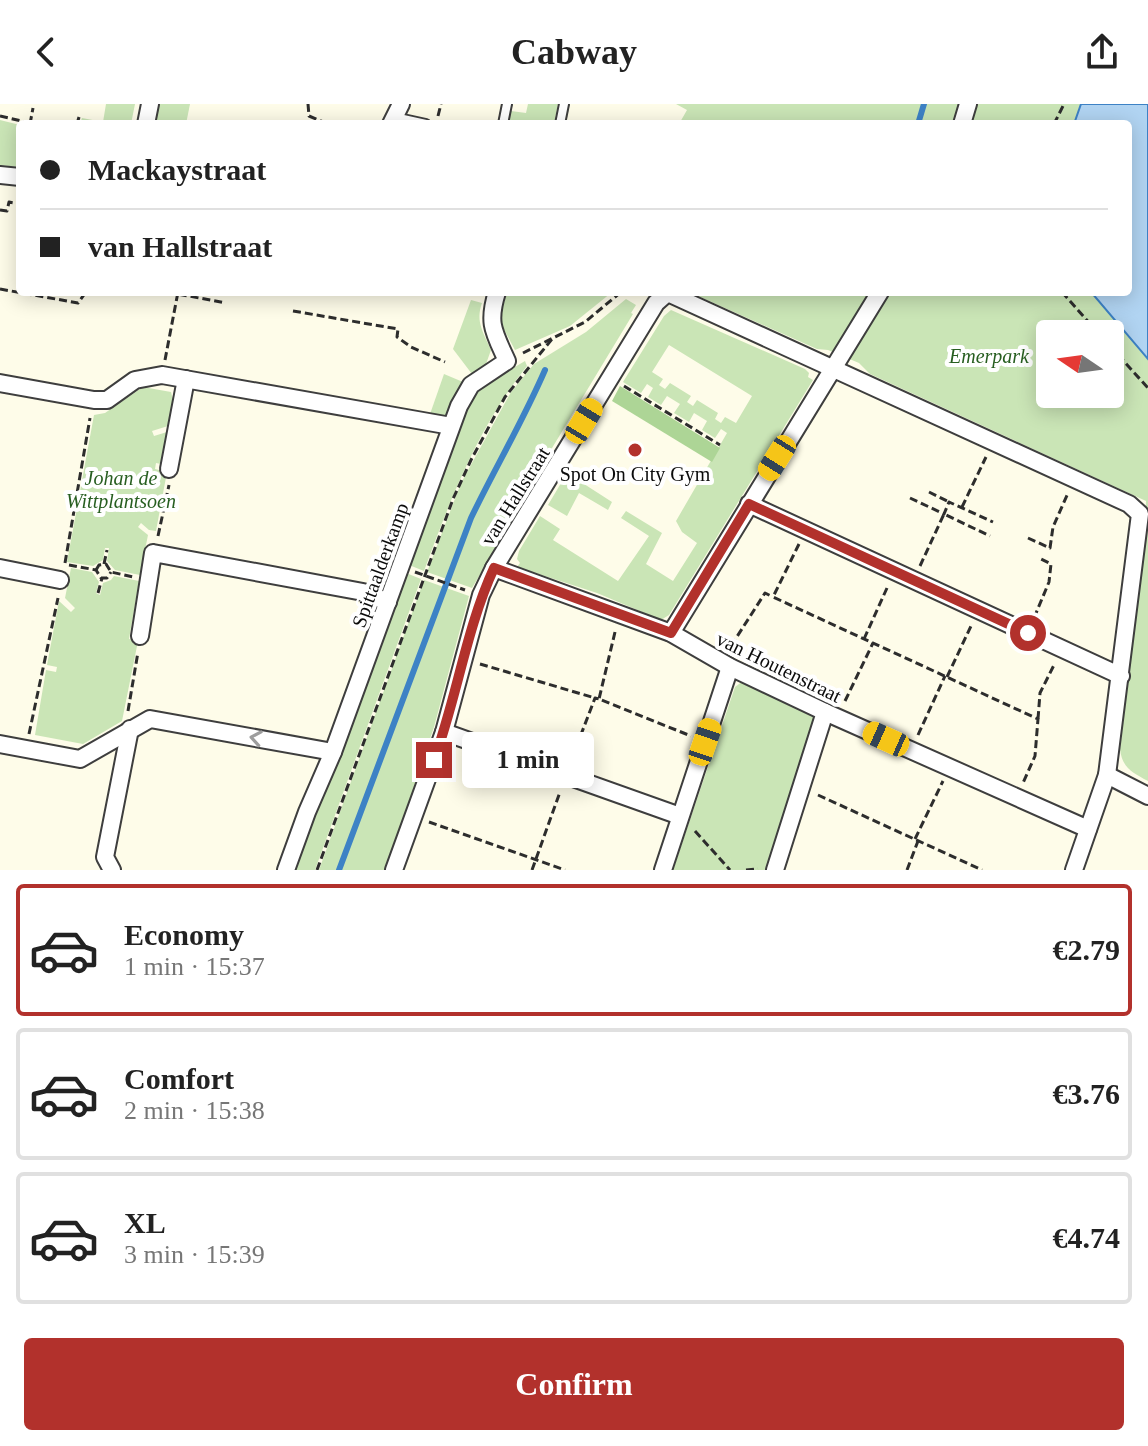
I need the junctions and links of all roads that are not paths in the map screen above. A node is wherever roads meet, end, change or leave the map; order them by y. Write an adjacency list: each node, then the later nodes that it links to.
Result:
1 (496, 296): 8 (street, Spittaalderkamp)
2 (664, 296): 12 (street, van Hallstraat)
3 (672, 296): 5 (street, van Hallstraat)
4 (877, 296): 5 (street)
5 (833, 367): 10 (street); 18 (street)
6 (186, 379): 7 (street); 8 (street); 9 (street)
7 (0, 383)
8 (451, 426): 14 (street, Spittaalderkamp)
9 (169, 469)
10 (749, 504): 15 (street); 18 (street)
11 (0, 568): 13 (street)
12 (494, 568): 15 (street, van Houtenstraat); 21 (street, van Hallstraat)
13 (60, 580)
14 (388, 602): 16 (street); 23 (street, Spittaalderkamp)
15 (671, 633): 17 (street, van Houtenstraat)
16 (140, 636)
17 (726, 664): 19 (street, van Houtenstraat); 26 (street)
18 (1121, 676): 24 (street)
19 (831, 714): 27 (street, van Houtenstraat); 32 (street)
20 (130, 729): 22 (street); 23 (street, one-way to 20); 28 (street)
21 (444, 732): 26 (street); 30 (street, van Hallstraat)
22 (0, 744)
23 (333, 752): 29 (street, Spittaalderkamp)
24 (1107, 775): 25 (street); 27 (street)
25 (1148, 796)
26 (679, 820): 31 (street)
27 (1088, 829): 33 (street)
28 (112, 870)
29 (286, 870)
30 (394, 870)
31 (663, 870)
32 (775, 870)
33 (1074, 870)

